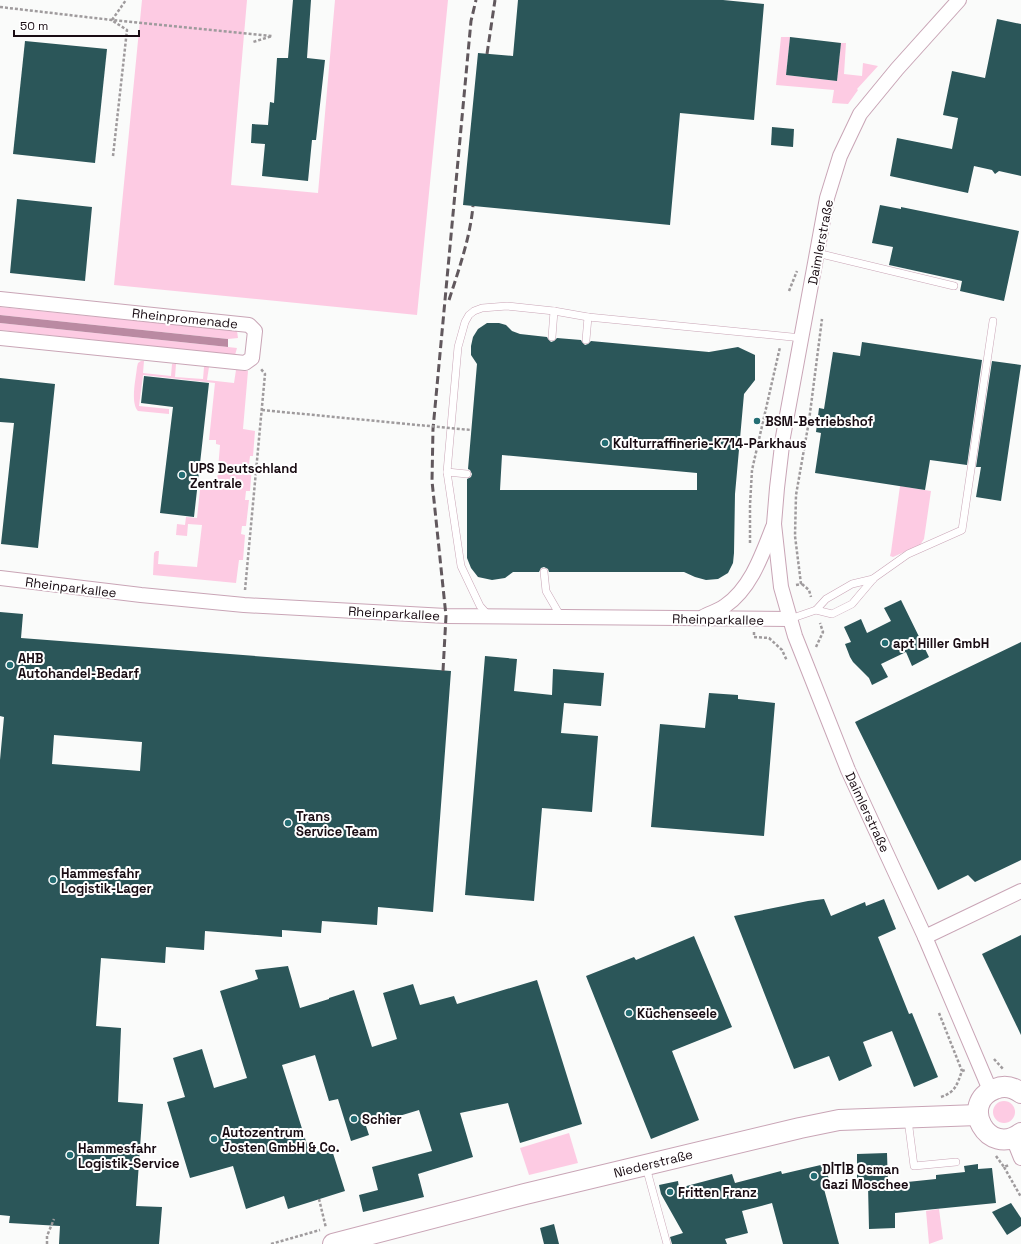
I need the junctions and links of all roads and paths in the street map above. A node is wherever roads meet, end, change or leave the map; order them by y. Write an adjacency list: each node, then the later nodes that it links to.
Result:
1 (126, 0): 4 (path)
2 (959, 0): 7 (street, Daimlerstraße)
3 (0, 7): 4 (path)
4 (112, 20): 5 (path); 6 (path)
5 (253, 42)
6 (113, 156)
7 (817, 253): 8 (lane); 16 (street, Daimlerstraße)
8 (954, 286)
9 (0, 299): 19 (street, Rheinpromenade)
10 (554, 311): 11 (lane); 14 (lane); 22 (lane)
11 (588, 317): 16 (lane); 17 (lane)
12 (822, 318): 29 (path)
13 (993, 321): 28 (lane)
14 (552, 337)
15 (0, 338): 19 (street)
16 (802, 338): 24 (street, Daimlerstraße)
17 (586, 340)
18 (780, 345): 25 (path)
19 (252, 358): 20 (path)
20 (262, 410): 21 (path, bridge); 31 (path)
21 (471, 430)
22 (448, 472): 23 (lane); 33 (lane)
23 (467, 474)
24 (774, 524): 30 (street, Daimlerstraße); 35 (street, Daimlerstraße)
25 (750, 544)
26 (544, 572): 34 (lane)
27 (0, 578): 31 (street, Rheinparkallee)
28 (874, 578): 32 (lane); 32 (lane)
29 (802, 584): 30 (path); 32 (path)
30 (781, 587): 36 (street, Daimlerstraße)
31 (244, 605): 33 (street, Rheinparkallee)
32 (816, 610): 36 (lane); 37 (path)
33 (489, 616): 34 (street, Rheinparkallee)
34 (562, 617): 35 (street, Rheinparkallee)
35 (700, 618): 36 (street, Rheinparkallee)
36 (790, 620): 39 (street, Daimlerstraße)
37 (818, 653)
38 (1021, 891): 39 (street)
39 (925, 937): 40 (street, Daimlerstraße)
40 (990, 1090): 41 (street); 42 (street)
41 (1021, 1093)
42 (978, 1115): 43 (street, Niederstraße); 44 (street)
43 (908, 1118): 46 (lane); 47 (street, Niederstraße)
44 (1017, 1135): 45 (street)
45 (1021, 1158)
46 (956, 1162)
47 (646, 1165): 53 (street, Niederstraße); 56 (lane)
48 (1004, 1167): 49 (path)
49 (1021, 1197)
50 (319, 1199): 52 (path)
51 (54, 1219): 54 (path)
52 (331, 1233): 53 (street, Niederstraße); 55 (path)
53 (380, 1238)
54 (47, 1244)
55 (271, 1244)
56 (667, 1244)

